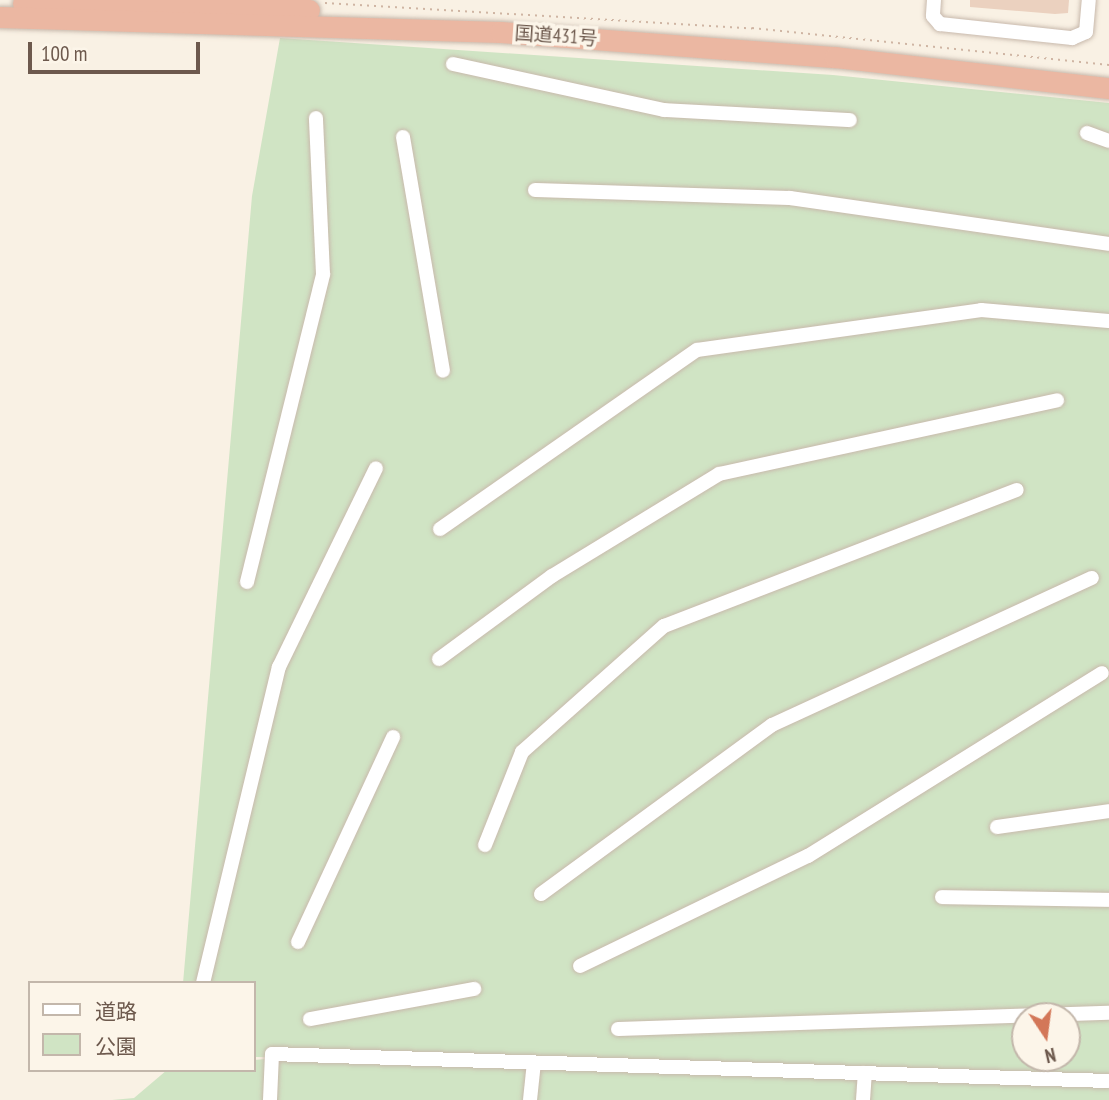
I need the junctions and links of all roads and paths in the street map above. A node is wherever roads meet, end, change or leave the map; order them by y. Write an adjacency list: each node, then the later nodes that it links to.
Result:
1 (934, 0): 2 (street)
2 (1089, 0)
3 (85, 2): 4 (highway, 国道431号); 5 (highway, 国道431号)
4 (0, 3)
5 (160, 3): 10 (highway, 国道431号)
6 (324, 3): 9 (path)
7 (0, 18): 11 (highway, 国道431号)
8 (453, 64): 13 (street)
9 (1109, 65)
10 (1109, 74)
11 (1109, 88)
12 (316, 118): 26 (street)
13 (850, 120)
14 (1087, 132): 16 (street)
15 (403, 137): 20 (street)
16 (1109, 141)
17 (535, 190): 18 (street)
18 (1109, 244)
19 (1109, 321): 24 (street)
20 (443, 371)
21 (1056, 400): 27 (street)
22 (376, 468): 38 (street)
23 (1017, 489): 32 (street)
24 (440, 529)
25 (1092, 578): 33 (street)
26 (247, 582)
27 (439, 659)
28 (1102, 673): 37 (street)
29 (393, 737): 36 (street)
30 (1109, 811): 31 (street)
31 (997, 827)
32 (485, 845)
33 (541, 894)
34 (942, 897): 35 (street)
35 (1109, 900)
36 (298, 942)
37 (580, 966)
38 (204, 981)
39 (474, 989): 41 (street)
40 (1109, 1013): 42 (street)
41 (310, 1019)
42 (618, 1029)
43 (534, 1064): 44 (street); 46 (street); 47 (street)
44 (864, 1073): 45 (street); 48 (street)
45 (1109, 1081)
46 (270, 1100)
47 (530, 1100)
48 (863, 1100)

